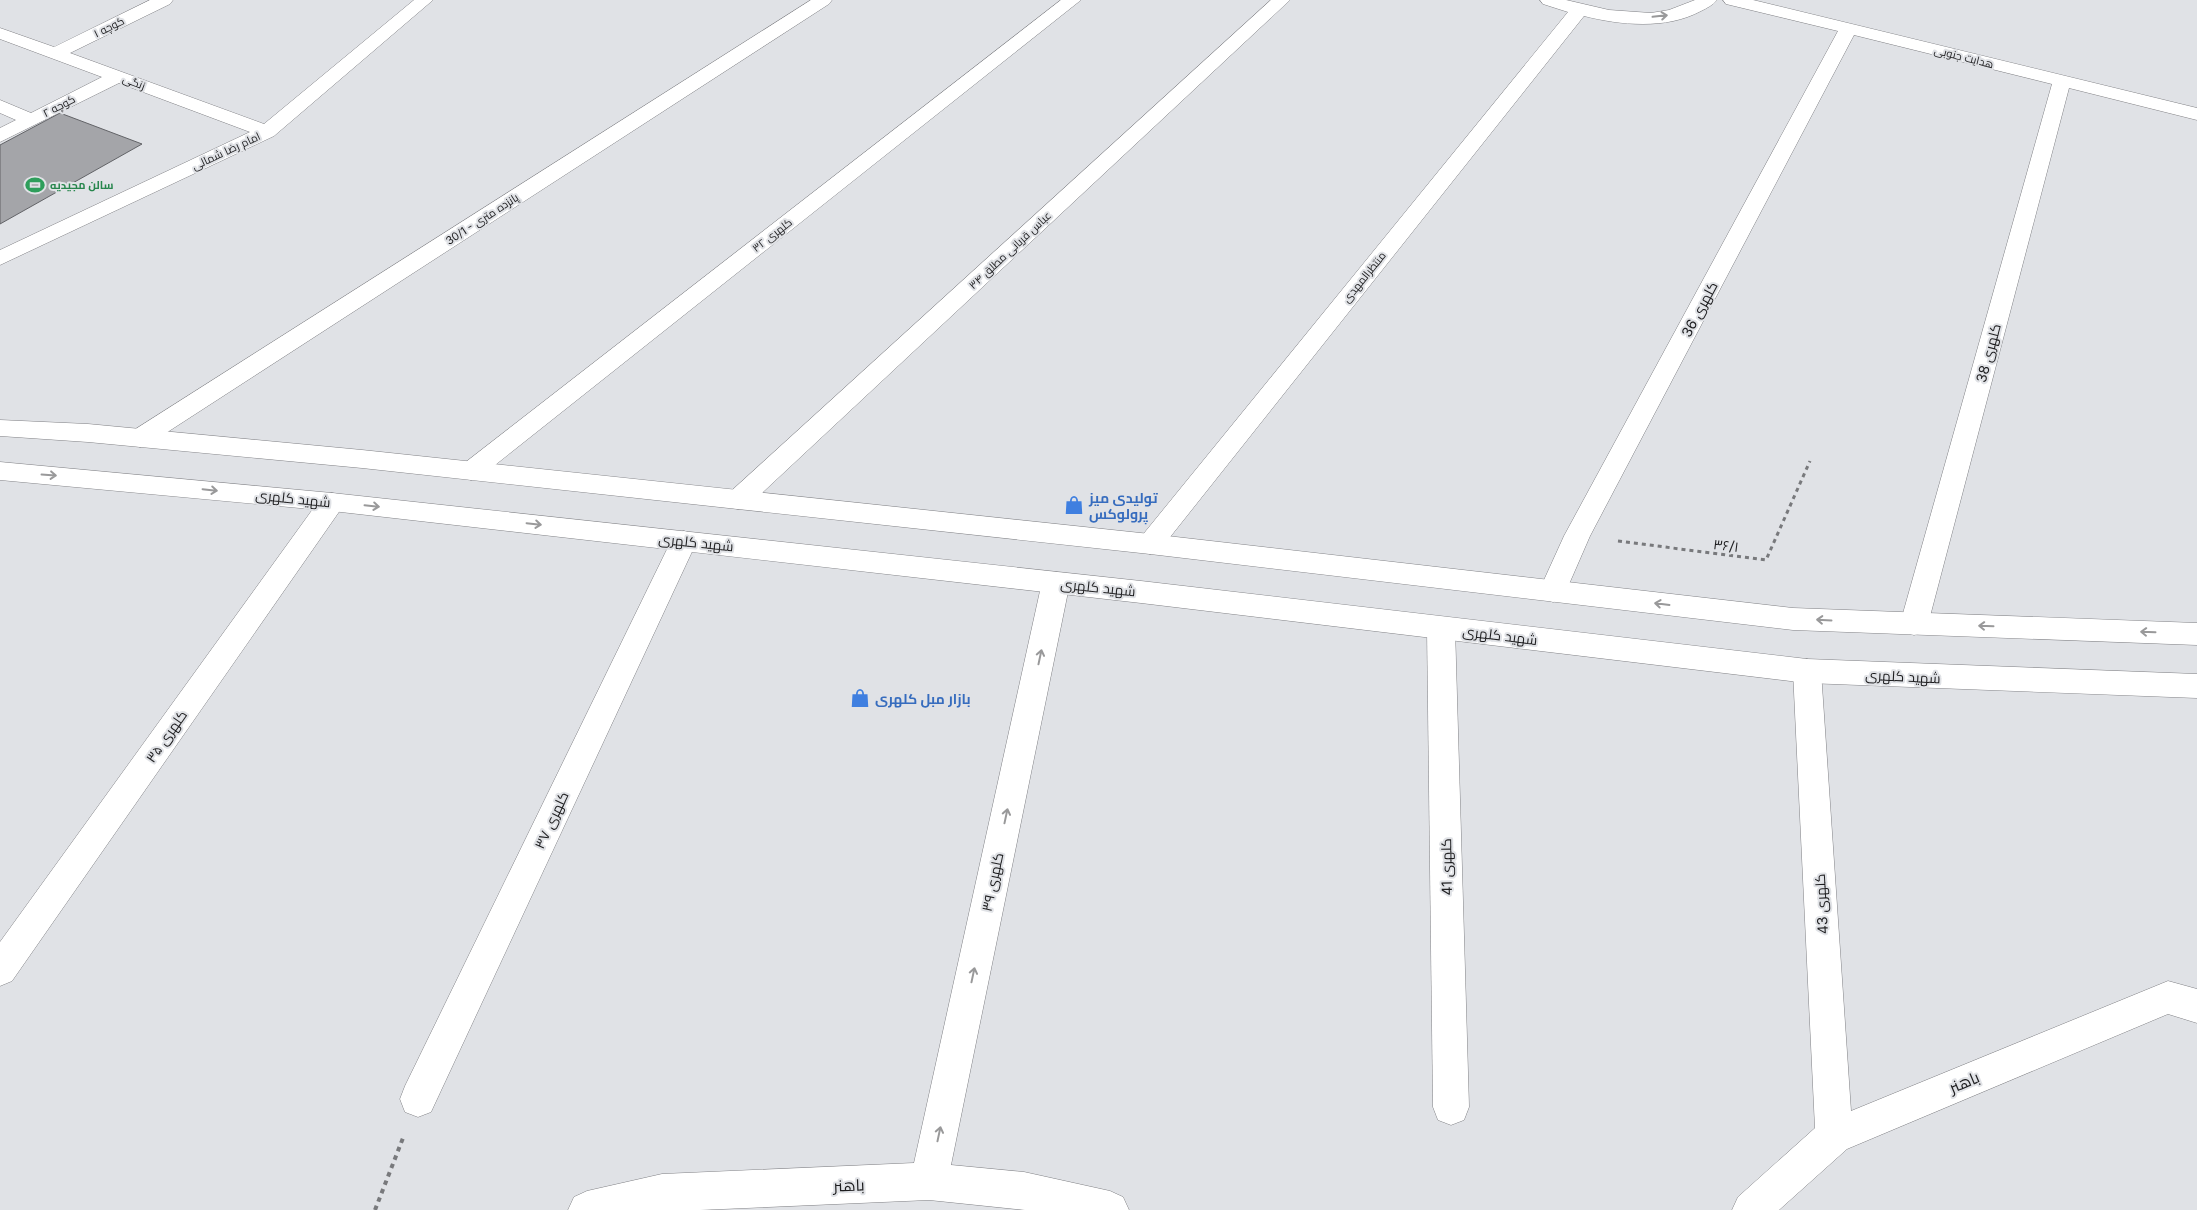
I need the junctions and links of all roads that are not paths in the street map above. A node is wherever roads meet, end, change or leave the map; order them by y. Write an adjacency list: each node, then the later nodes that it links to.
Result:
1 (164, 0): 12 (street, ۱ کوچه)
2 (424, 0): 18 (street, امام رضا شمالی)
3 (823, 0): 22 (street, 30/1 - پانزده متری)
4 (1072, 0): 23 (street, کلهری ۳۲)
5 (1281, 0): 25 (street, عباس قربانی مطلق ۳۴)
6 (1549, 0): 9 (street)
7 (1708, 0): 9 (street, one-way to 7)
8 (1732, 0): 10 (street, هدایت جنوبی)
9 (1579, 10): 28 (street, منتظرالمهدی)
10 (1848, 28): 14 (street, هدایت جنوبی); 30 (street, کلهری 36)
11 (0, 33): 12 (street, زنگی)
12 (53, 54): 13 (street, زنگی)
13 (119, 76): 17 (street, ۲ کوچه); 18 (street, زنگی)
14 (2062, 81): 16 (street, هدایت جنوبی); 31 (street, کلهری 38)
15 (0, 106): 17 (street)
16 (2197, 114)
17 (32, 120): 19 (street, ۲ کوچه)
18 (267, 132): 20 (street, امام رضا شمالی)
19 (0, 136)
20 (0, 258)
21 (0, 428): 22 (street)
22 (140, 438): 23 (street)
23 (471, 471): 25 (street)
24 (2, 474): 26 (street, شهید کلهری, one-way to 26)
25 (738, 500): 28 (street)
26 (332, 502): 27 (street, شهید کلهری, one-way to 27); 36 (street, کلهری ۳۵)
27 (684, 540): 29 (street, شهید کلهری); 38 (street, کلهری ۳۷)
28 (1150, 544): 30 (street)
29 (1056, 582): 32 (street, شهید کلهری); 41 (street, کلهری ۳۹, one-way to 29)
30 (1553, 591): 31 (street, one-way to 30)
31 (1914, 624): 33 (street, one-way to 31)
32 (1440, 628): 34 (street, شهید کلهری); 39 (street, کلهری 41)
33 (2197, 634)
34 (1807, 672): 35 (street, شهید کلهری); 40 (street, کلهری 43)
35 (2197, 686)
36 (0, 970)
37 (2197, 1006): 40 (street, باهنر)
38 (418, 1099)
39 (1452, 1107)
40 (1834, 1136): 44 (street, باهنر)
41 (929, 1181): 42 (street, باهنر); 43 (street, باهنر)
42 (587, 1210)
43 (1110, 1210)
44 (1751, 1210)

